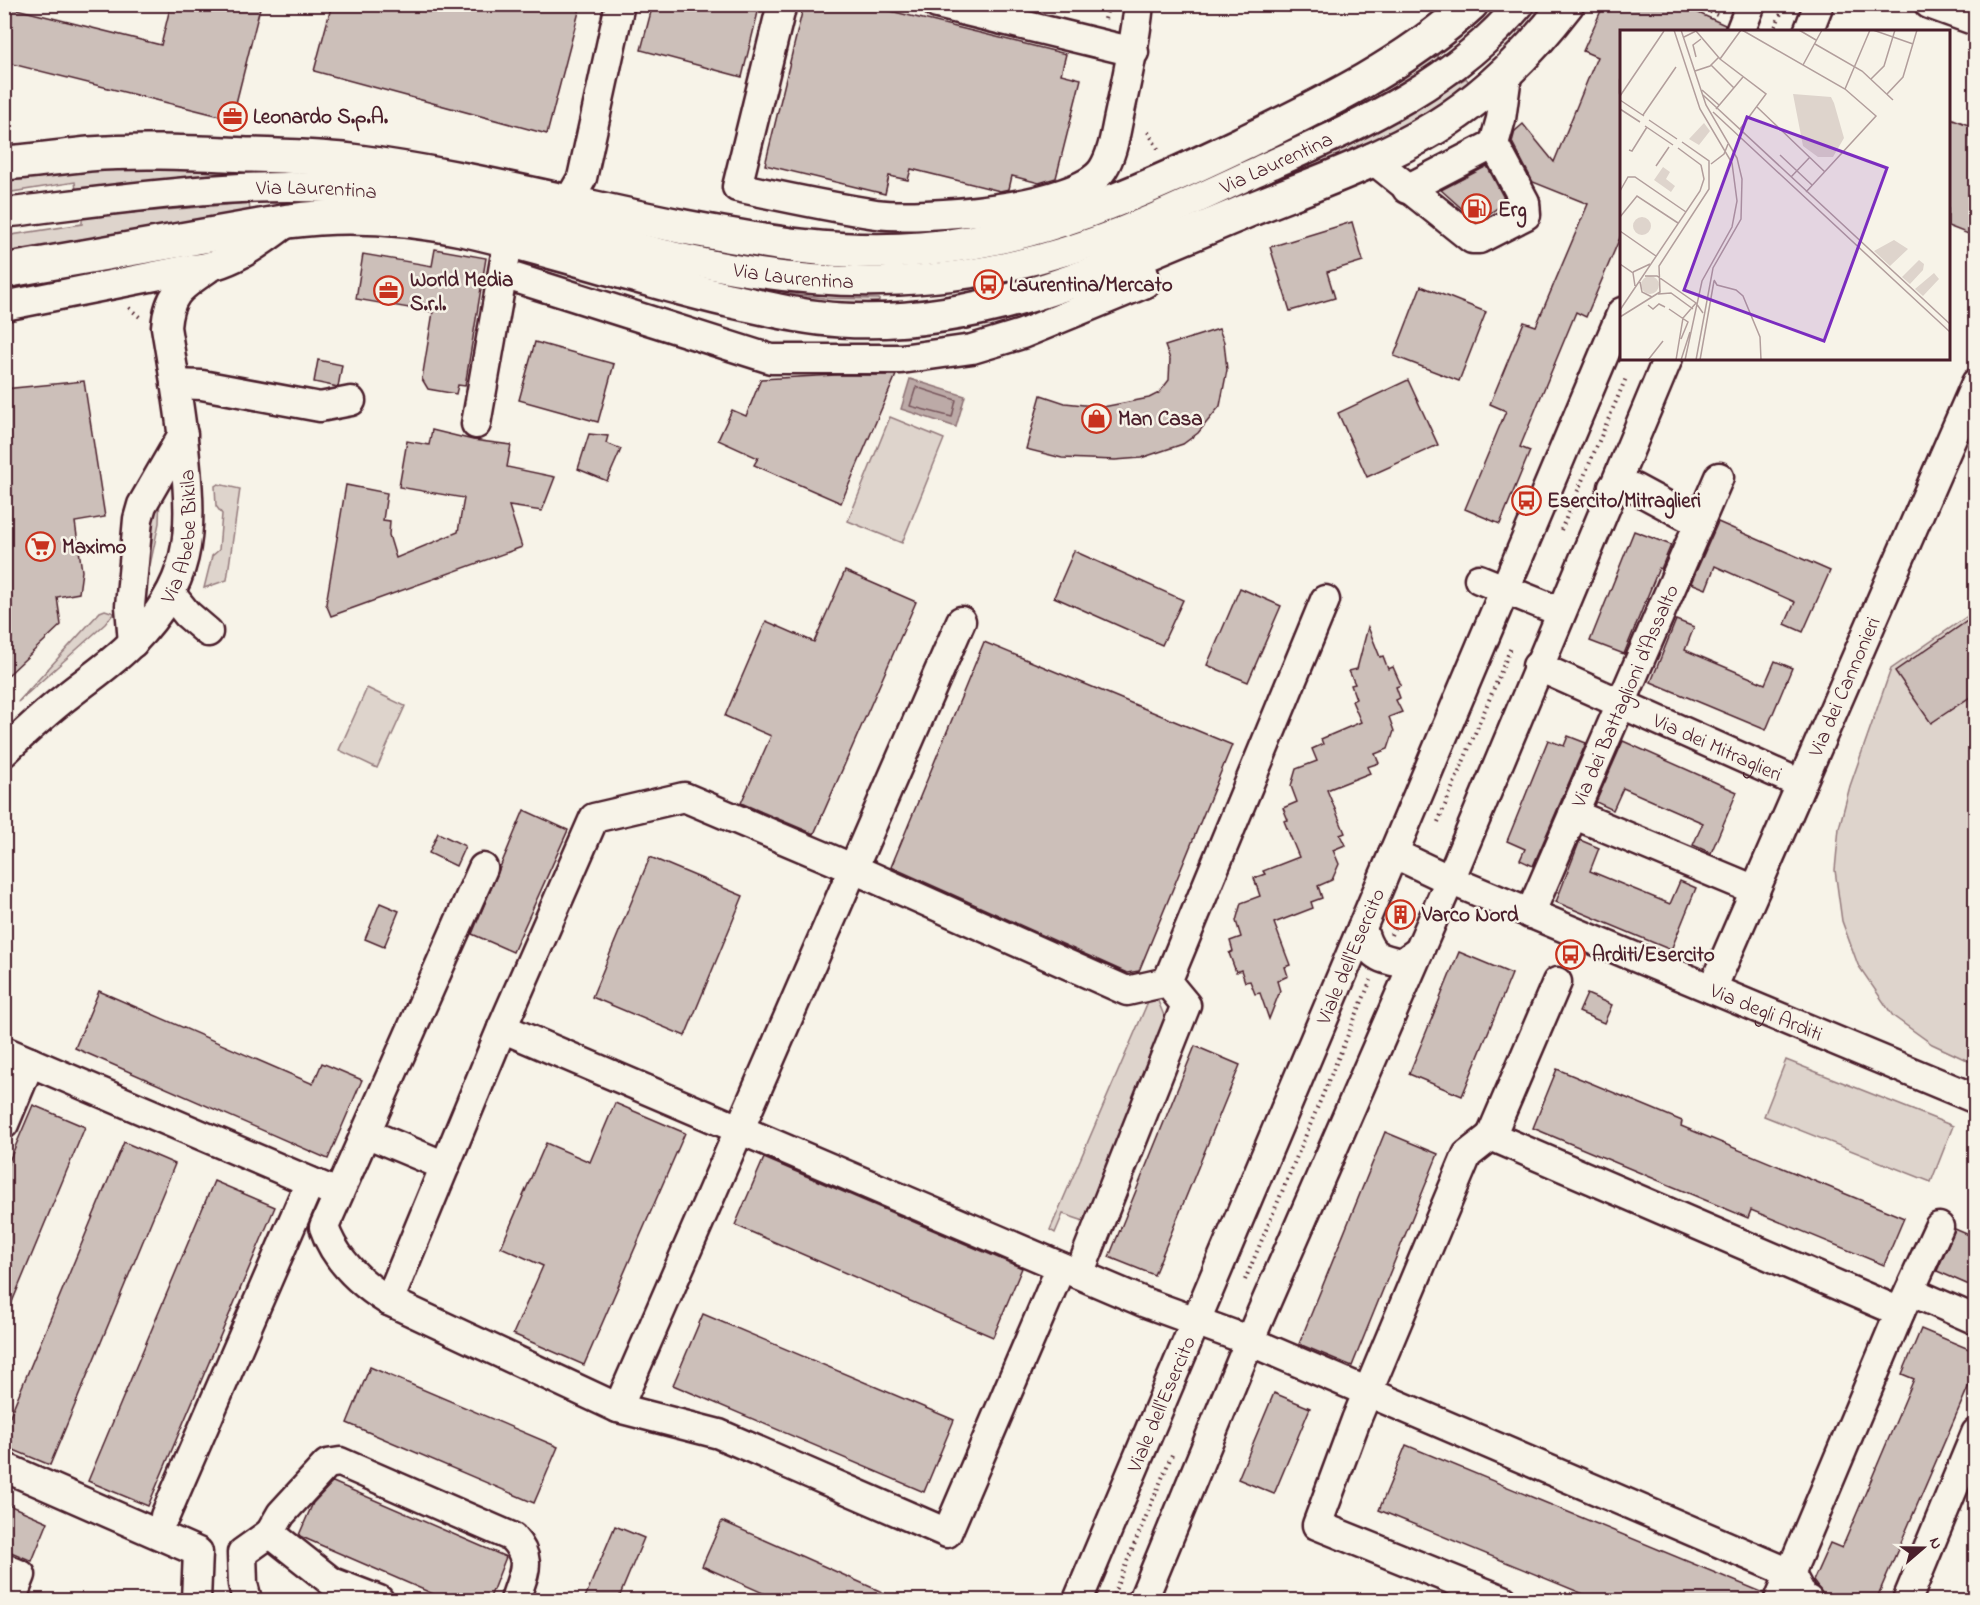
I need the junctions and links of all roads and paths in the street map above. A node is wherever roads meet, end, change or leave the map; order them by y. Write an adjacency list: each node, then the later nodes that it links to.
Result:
1 (620, 4): 23 (street)
2 (782, 4): 17 (street)
3 (937, 4): 17 (street)
4 (1139, 4): 17 (street)
5 (1471, 4): 23 (main road, Via Laurentina)
6 (1520, 4): 24 (street, Via Laurentina)
7 (1567, 4): 18 (main road, Via Laurentina)
8 (1694, 4): 14 (path)
9 (1751, 4): 14 (street)
10 (1785, 4): 15 (path)
11 (1819, 4): 16 (street)
12 (1929, 4): 13 (street)
13 (1976, 21)
14 (1732, 25)
15 (1774, 30)
16 (1809, 30)
17 (1134, 52)
18 (1508, 69): 19 (street); 20 (main road, Via Laurentina)
19 (1494, 144): 22 (street); 22 (street)
20 (1371, 158): 22 (street); 27 (main road, Via Laurentina)
21 (6, 162): 23 (main road, Via Laurentina)
22 (1407, 189)
23 (567, 204)
24 (4, 213)
25 (290, 221): 26 (main road, Via Laurentina); 28 (street, Via Laurentina); 29 (main road, Via Laurentina)
26 (509, 239): 30 (street); 32 (main road, Via Laurentina)
27 (1139, 256): 32 (main road, Via Laurentina); 36 (street)
28 (207, 269): 31 (street, Via Laurentina); 34 (street, Via Abebe Bikila)
29 (4, 271)
30 (503, 274): 36 (street); 42 (street)
31 (119, 295): 33 (street, Via Laurentina); 34 (path); 34 (street)
32 (1010, 300): 36 (street)
33 (4, 306)
34 (156, 326): 40 (street, Via Abebe Bikila)
35 (1618, 327): 48 (street, Viale dell'Esercito)
36 (1022, 334)
37 (1667, 360): 45 (street)
38 (1626, 378): 47 (path)
39 (1976, 383): 59 (street, Via dei Cannonieri)
40 (176, 384): 41 (street); 43 (street, Via Abebe Bikila)
41 (351, 401)
42 (476, 424)
43 (183, 434): 49 (street, Via Abebe Bikila); 55 (street)
44 (1719, 477): 46 (street, Via dei Battaglioni d'Assalto)
45 (1613, 487): 46 (street); 51 (street)
46 (1699, 523): 57 (street, Via dei Battaglioni d'Assalto)
47 (1557, 538)
48 (1491, 584): 51 (street); 62 (street, Viale dell'Esercito)
49 (171, 594): 53 (street); 55 (street, Via Abebe Bikila)
50 (1325, 600): 71 (street)
51 (1560, 612): 56 (street)
52 (961, 621): 64 (street)
53 (208, 632)
54 (1514, 640): 61 (path)
55 (133, 643): 58 (street, Via Abebe Bikila)
56 (1537, 666): 57 (street, Via dei Mitraglieri); 65 (street)
57 (1621, 702): 59 (street, Via dei Mitraglieri); 60 (street, Via dei Battaglioni d'Assalto)
58 (4, 752)
59 (1801, 784): 66 (street, Via dei Cannonieri)
60 (1573, 814): 66 (street); 67 (street, Via dei Battaglioni d'Assalto)
61 (1438, 822)
62 (1393, 853): 65 (street, Via degli Arditi); 68 (street, Viale dell'Esercito)
63 (483, 868): 79 (street)
64 (854, 868): 71 (street); 74 (street); 78 (street)
65 (1450, 880): 67 (street, Via degli Arditi); 69 (street)
66 (1755, 890): 72 (street, Via dei Cannonieri)
67 (1530, 914): 72 (street, Via degli Arditi)
68 (1362, 928): 69 (street); 89 (street, Viale dell'Esercito)
69 (1419, 951): 91 (street)
70 (1557, 981): 80 (street)
71 (1167, 982): 85 (street)
72 (1712, 989): 76 (street, Via degli Arditi)
73 (1366, 994): 86 (path, Viale dell'Esercito)
74 (502, 1028): 78 (street); 81 (street)
75 (17, 1057): 77 (street); 82 (street)
76 (1976, 1099)
77 (4, 1124)
78 (740, 1130): 85 (street); 93 (street)
79 (366, 1133): 81 (street); 83 (street)
80 (1491, 1137): 88 (street); 92 (street)
81 (445, 1166): 87 (street)
82 (310, 1182): 83 (street); 97 (street)
83 (339, 1194): 87 (street)
84 (1939, 1227): 88 (street)
85 (1070, 1270): 89 (street); 93 (street)
86 (1241, 1289)
87 (389, 1301): 93 (street)
88 (1905, 1301): 90 (street); 100 (street)
89 (1196, 1320): 91 (street); 106 (street, Viale dell'Esercito)
90 (1976, 1320)
91 (1250, 1342): 92 (street); 108 (street)
92 (1368, 1392): 100 (street); 109 (street)
93 (618, 1408)
94 (1976, 1433): 112 (street)
95 (1173, 1451): 107 (path, Viale dell'Esercito)
96 (4, 1467): 102 (street)
97 (165, 1516)
98 (270, 1533): 103 (street); 104 (street); 105 (street)
99 (4, 1568): 101 (street)
100 (1790, 1573): 110 (street); 111 (street)
101 (11, 1600)
102 (196, 1600)
103 (248, 1600)
104 (379, 1600)
105 (515, 1600)
106 (1078, 1600)
107 (1111, 1600)
108 (1143, 1600)
109 (1503, 1600)
110 (1779, 1600)
111 (1808, 1600)
112 (1907, 1600)

